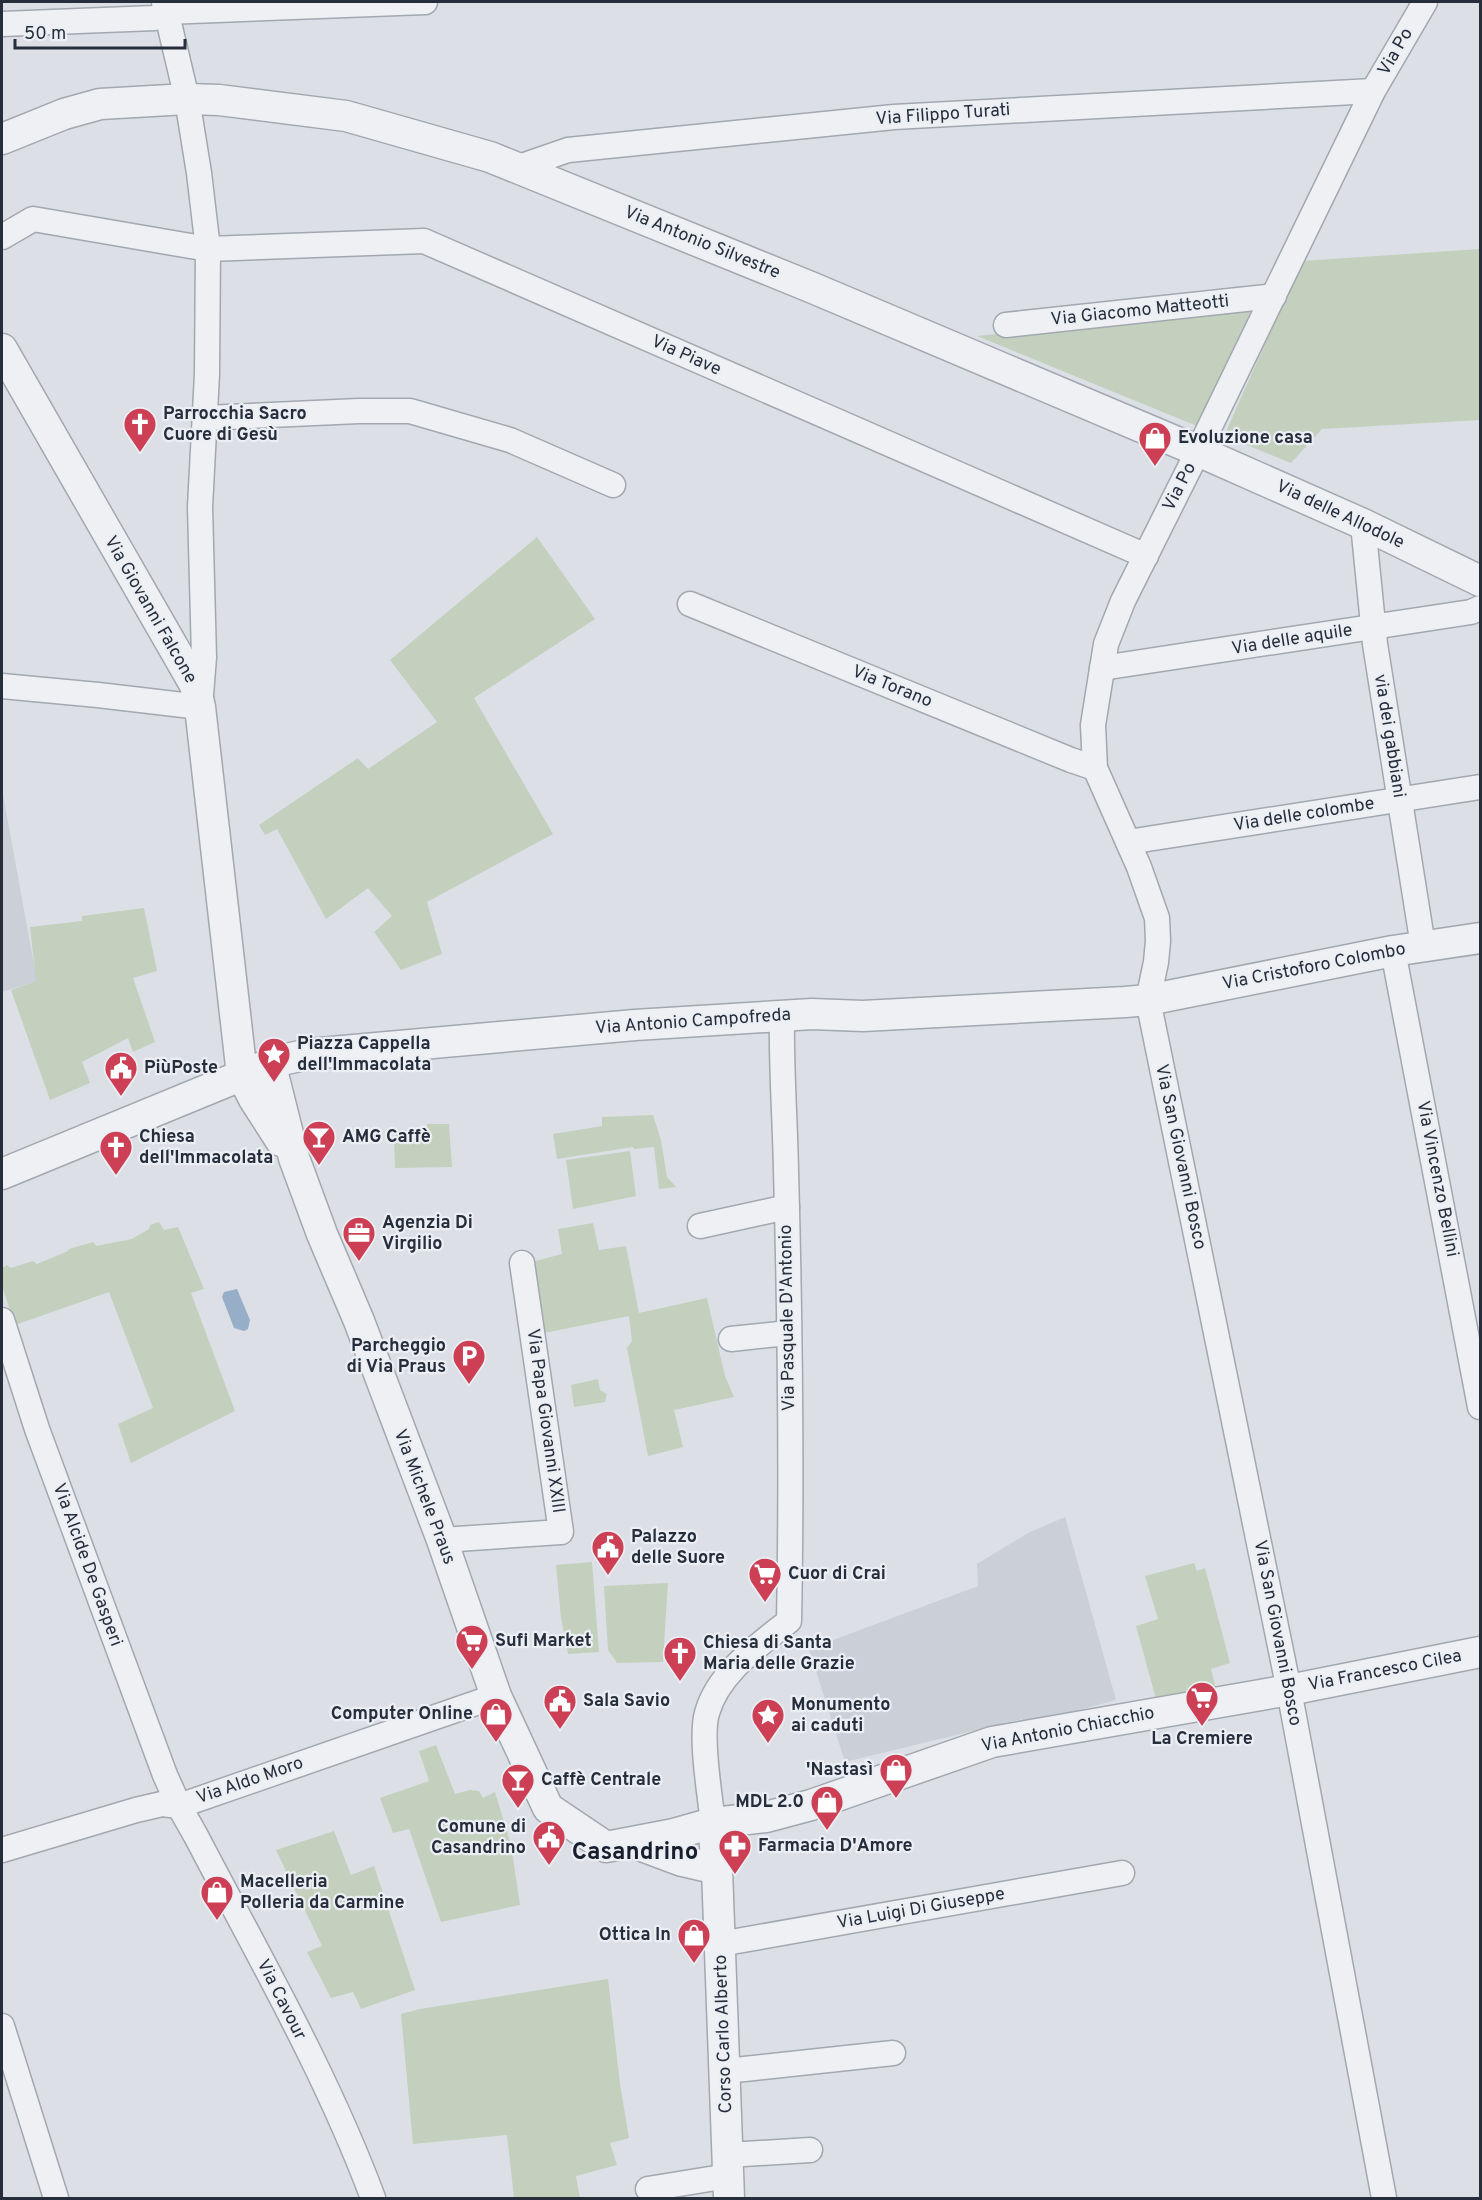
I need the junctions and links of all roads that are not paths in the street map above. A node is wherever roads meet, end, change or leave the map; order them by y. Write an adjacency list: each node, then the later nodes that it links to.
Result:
1 (425, 2): 3 (street)
2 (1425, 2): 5 (street, Via Po)
3 (165, 7): 4 (street); 6 (street)
4 (2, 24)
5 (1373, 91): 8 (street, Via Filippo Turati); 11 (street, Via Po)
6 (187, 99): 7 (street, Via Antonio Silvestre); 8 (street, Via Antonio Silvestre); 10 (street)
7 (2, 139)
8 (516, 168): 15 (street, Via Antonio Silvestre)
9 (2, 237): 10 (street, Via Piave)
10 (208, 249): 14 (street); 18 (street, Via Piave)
11 (1274, 296): 12 (street, Via Giacomo Matteotti); 15 (street, Via Po)
12 (1006, 325)
13 (2, 349): 25 (street, Via Giovanni Falcone)
14 (205, 418): 16 (street); 25 (street)
15 (1198, 451): 17 (street, Via delle Allodole); 18 (street, Via Po)
16 (613, 485)
17 (1363, 524): 19 (street, Via delle Allodole); 22 (street, via dei gabbiani)
18 (1146, 556): 23 (street, Via Po)
19 (1480, 581)
20 (690, 604): 26 (street, Via Torano)
21 (1480, 608): 22 (street, Via delle aquile)
22 (1373, 628): 23 (street, Via delle aquile); 28 (street, via dei gabbiani)
23 (1102, 668): 26 (street, Via Po)
24 (2, 686): 25 (street)
25 (200, 707): 36 (street, Via Giovanni Falcone)
26 (1095, 768): 29 (street, Via Po)
27 (1480, 787): 28 (street, Via delle colombe)
28 (1400, 800): 29 (street, Via delle colombe); 31 (street, via dei gabbiani)
29 (1128, 842): 33 (street, Via Po)
30 (1480, 938): 31 (street, Via Cristoforo Colombo)
31 (1423, 946): 32 (street, Via Cristoforo Colombo)
32 (1393, 951): 33 (street, Via Cristoforo Colombo); 45 (street, Via Vincenzo Bellini)
33 (1148, 999): 34 (street, Via Antonio Campofreda); 48 (street, Via San Giovanni Bosco)
34 (782, 1016): 35 (street, Via Antonio Campofreda); 39 (street, Via Pasquale D'Antonio)
35 (277, 1061): 36 (street, Via Antonio Campofreda); 37 (street, Via Michele Praus)
36 (242, 1075): 37 (street, Via Michele Praus); 38 (street, Via Antonio Campofreda)
37 (294, 1158): 46 (street, Via Michele Praus)
38 (2, 1174)
39 (787, 1206): 40 (street); 43 (street, Via Pasquale D'Antonio)
40 (700, 1226)
41 (522, 1263): 46 (street, Via Papa Giovanni XXIII)
42 (2, 1320): 50 (street, Via Alcide De Gasperi)
43 (788, 1333): 44 (street); 51 (street, Via Pasquale D'Antonio)
44 (731, 1339)
45 (1480, 1407)
46 (442, 1540): 49 (street, Via Michele Praus)
47 (1480, 1652): 48 (street, Via Francesco Cilea)
48 (1289, 1690): 51 (street, Via Antonio Chiacchio); 65 (street, Via San Giovanni Bosco)
49 (496, 1696): 50 (street, Via Aldo Moro); 52 (street, Via Michele Praus)
50 (179, 1806): 53 (street, Via Aldo Moro); 64 (street, Via Cavour)
51 (713, 1823): 52 (street, Via Antonio Chiacchio); 54 (street, Corso Carlo Alberto)
52 (634, 1843): 54 (street)
53 (2, 1850)
54 (717, 1869): 56 (street, Corso Carlo Alberto)
55 (1122, 1873): 56 (street, Via Luigi Di Giuseppe)
56 (720, 1944): 59 (street, Corso Carlo Alberto)
57 (2, 2026): 63 (street)
58 (893, 2052): 59 (street)
59 (726, 2071): 61 (street, Corso Carlo Alberto)
60 (810, 2150): 61 (street)
61 (728, 2177): 62 (street)
62 (648, 2189)
63 (56, 2199)
64 (373, 2199)
65 (1384, 2199)

